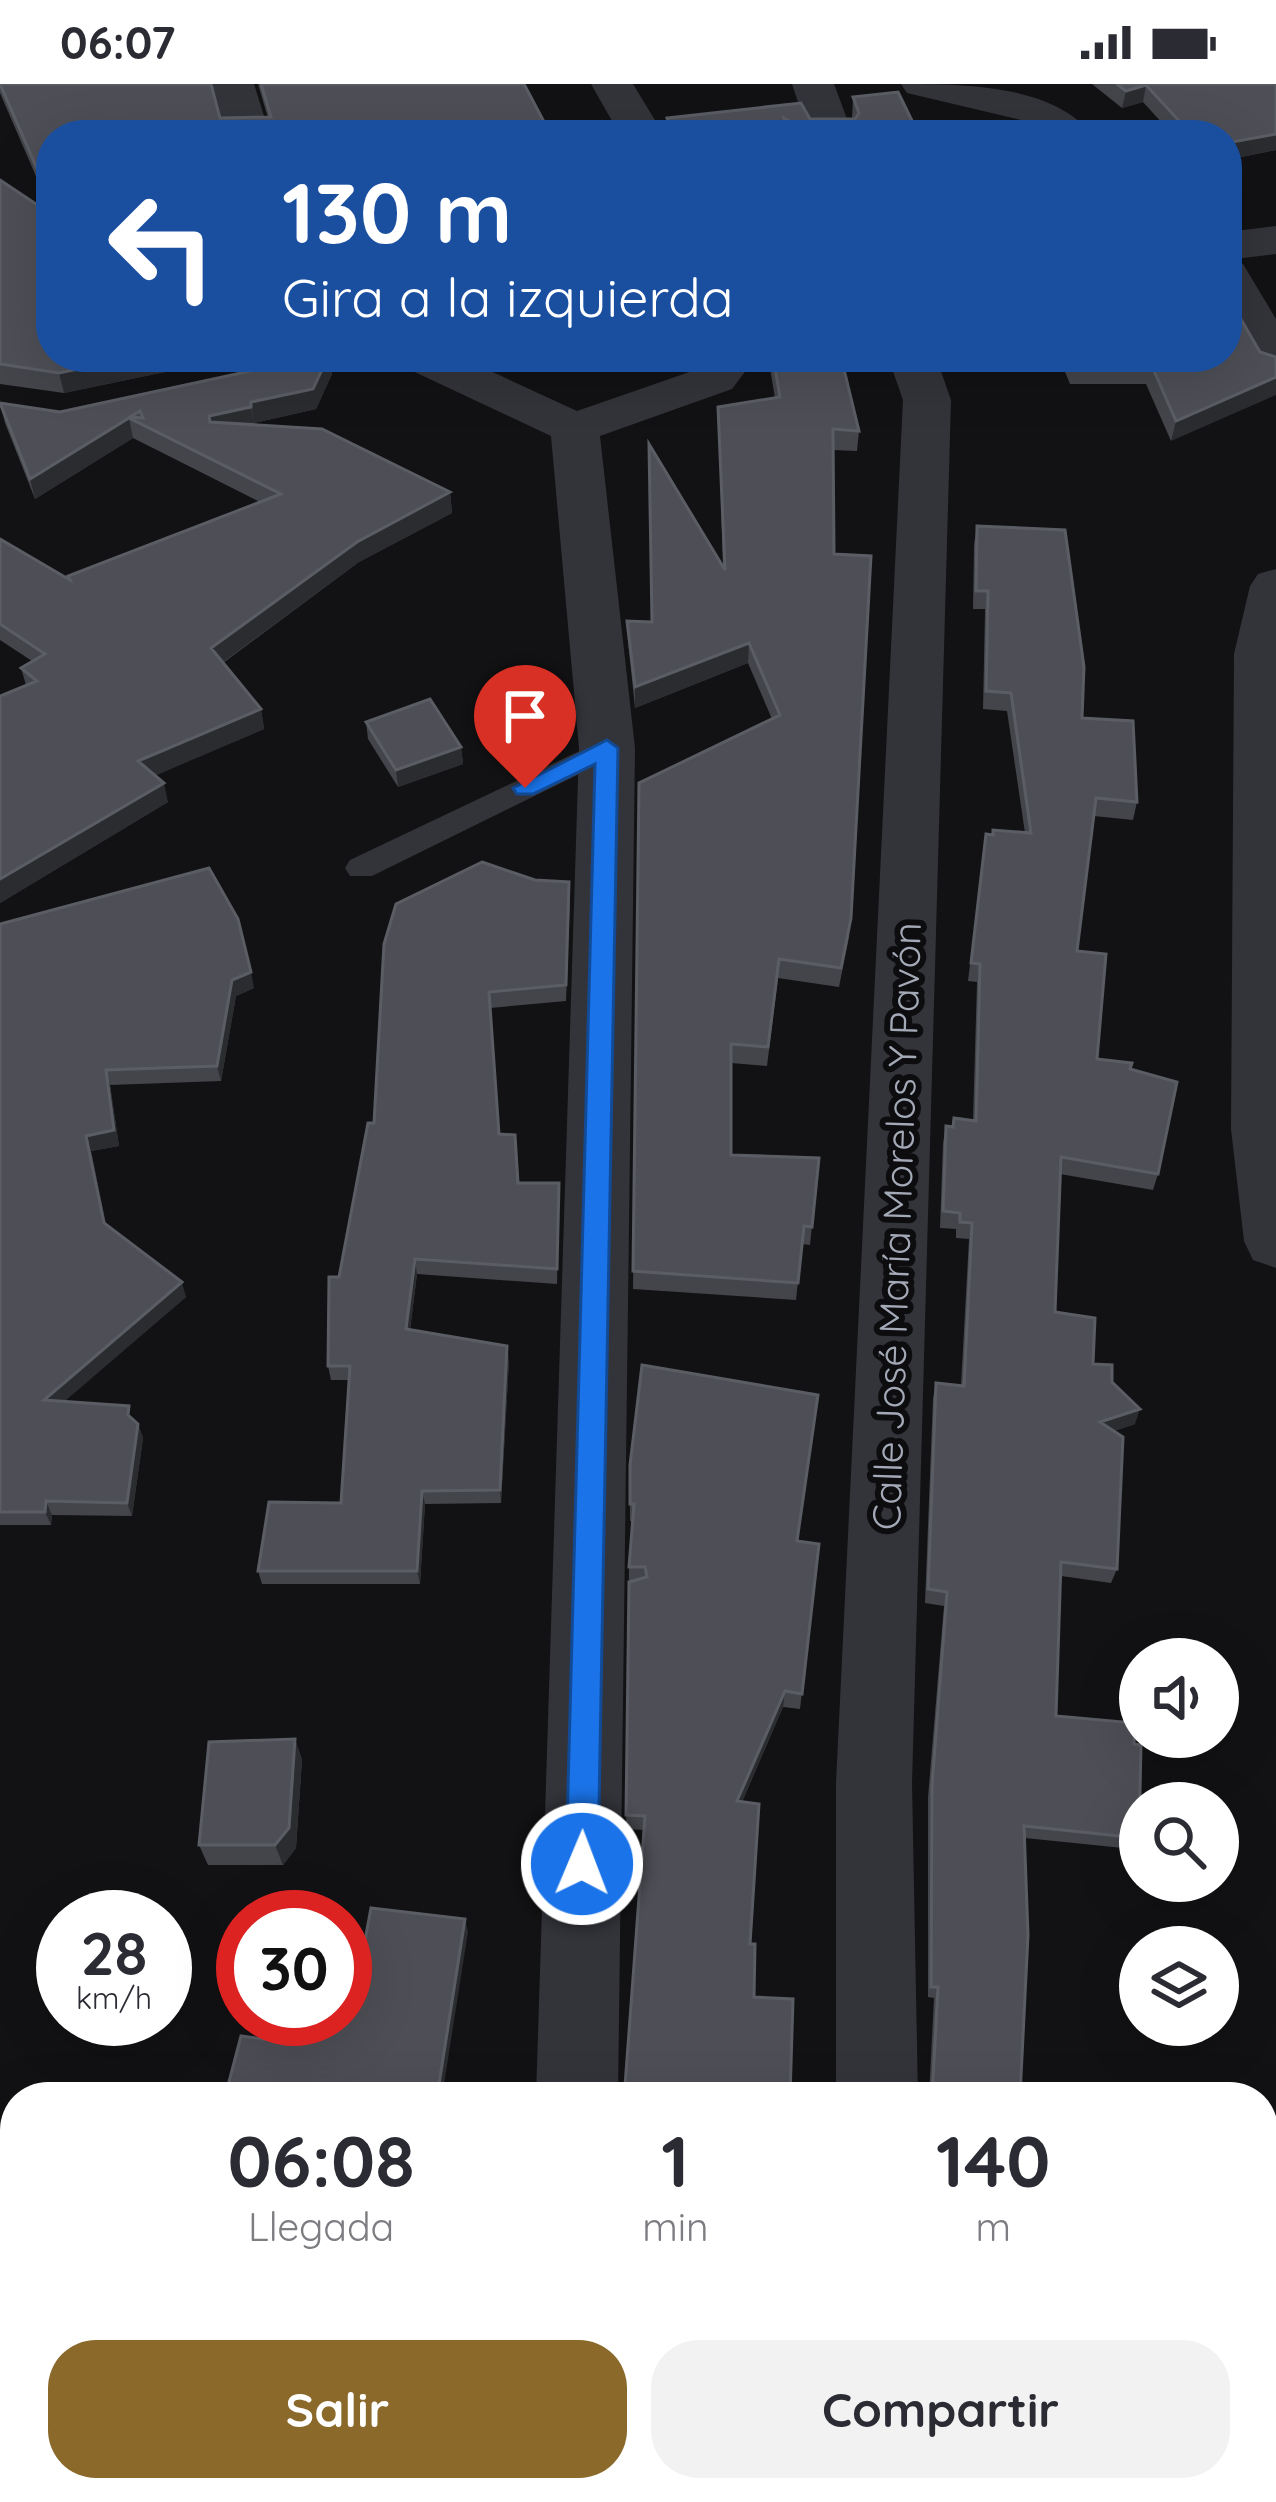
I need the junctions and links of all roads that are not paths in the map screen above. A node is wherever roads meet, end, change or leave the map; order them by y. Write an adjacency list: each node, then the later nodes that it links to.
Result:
1 (233, 84): 5 (street)
2 (612, 84): 6 (street)
3 (813, 84): 7 (street)
4 (922, 84): 8 (street)
5 (244, 120)
6 (633, 120)
7 (826, 120)
8 (1050, 120)
9 (1276, 240): 10 (street)
10 (1242, 244)
11 (1242, 300): 12 (street)
12 (1276, 360)
13 (454, 372): 16 (street)
14 (720, 372): 16 (street)
15 (917, 372): 22 (street, Calle José María Morelos Y Pavón)
16 (575, 428): 18 (street)
17 (1276, 586): 20 (street)
18 (607, 748): 19 (lane); 21 (street)
19 (361, 868)
20 (1276, 1241)
21 (577, 2082)
22 (877, 2082)

